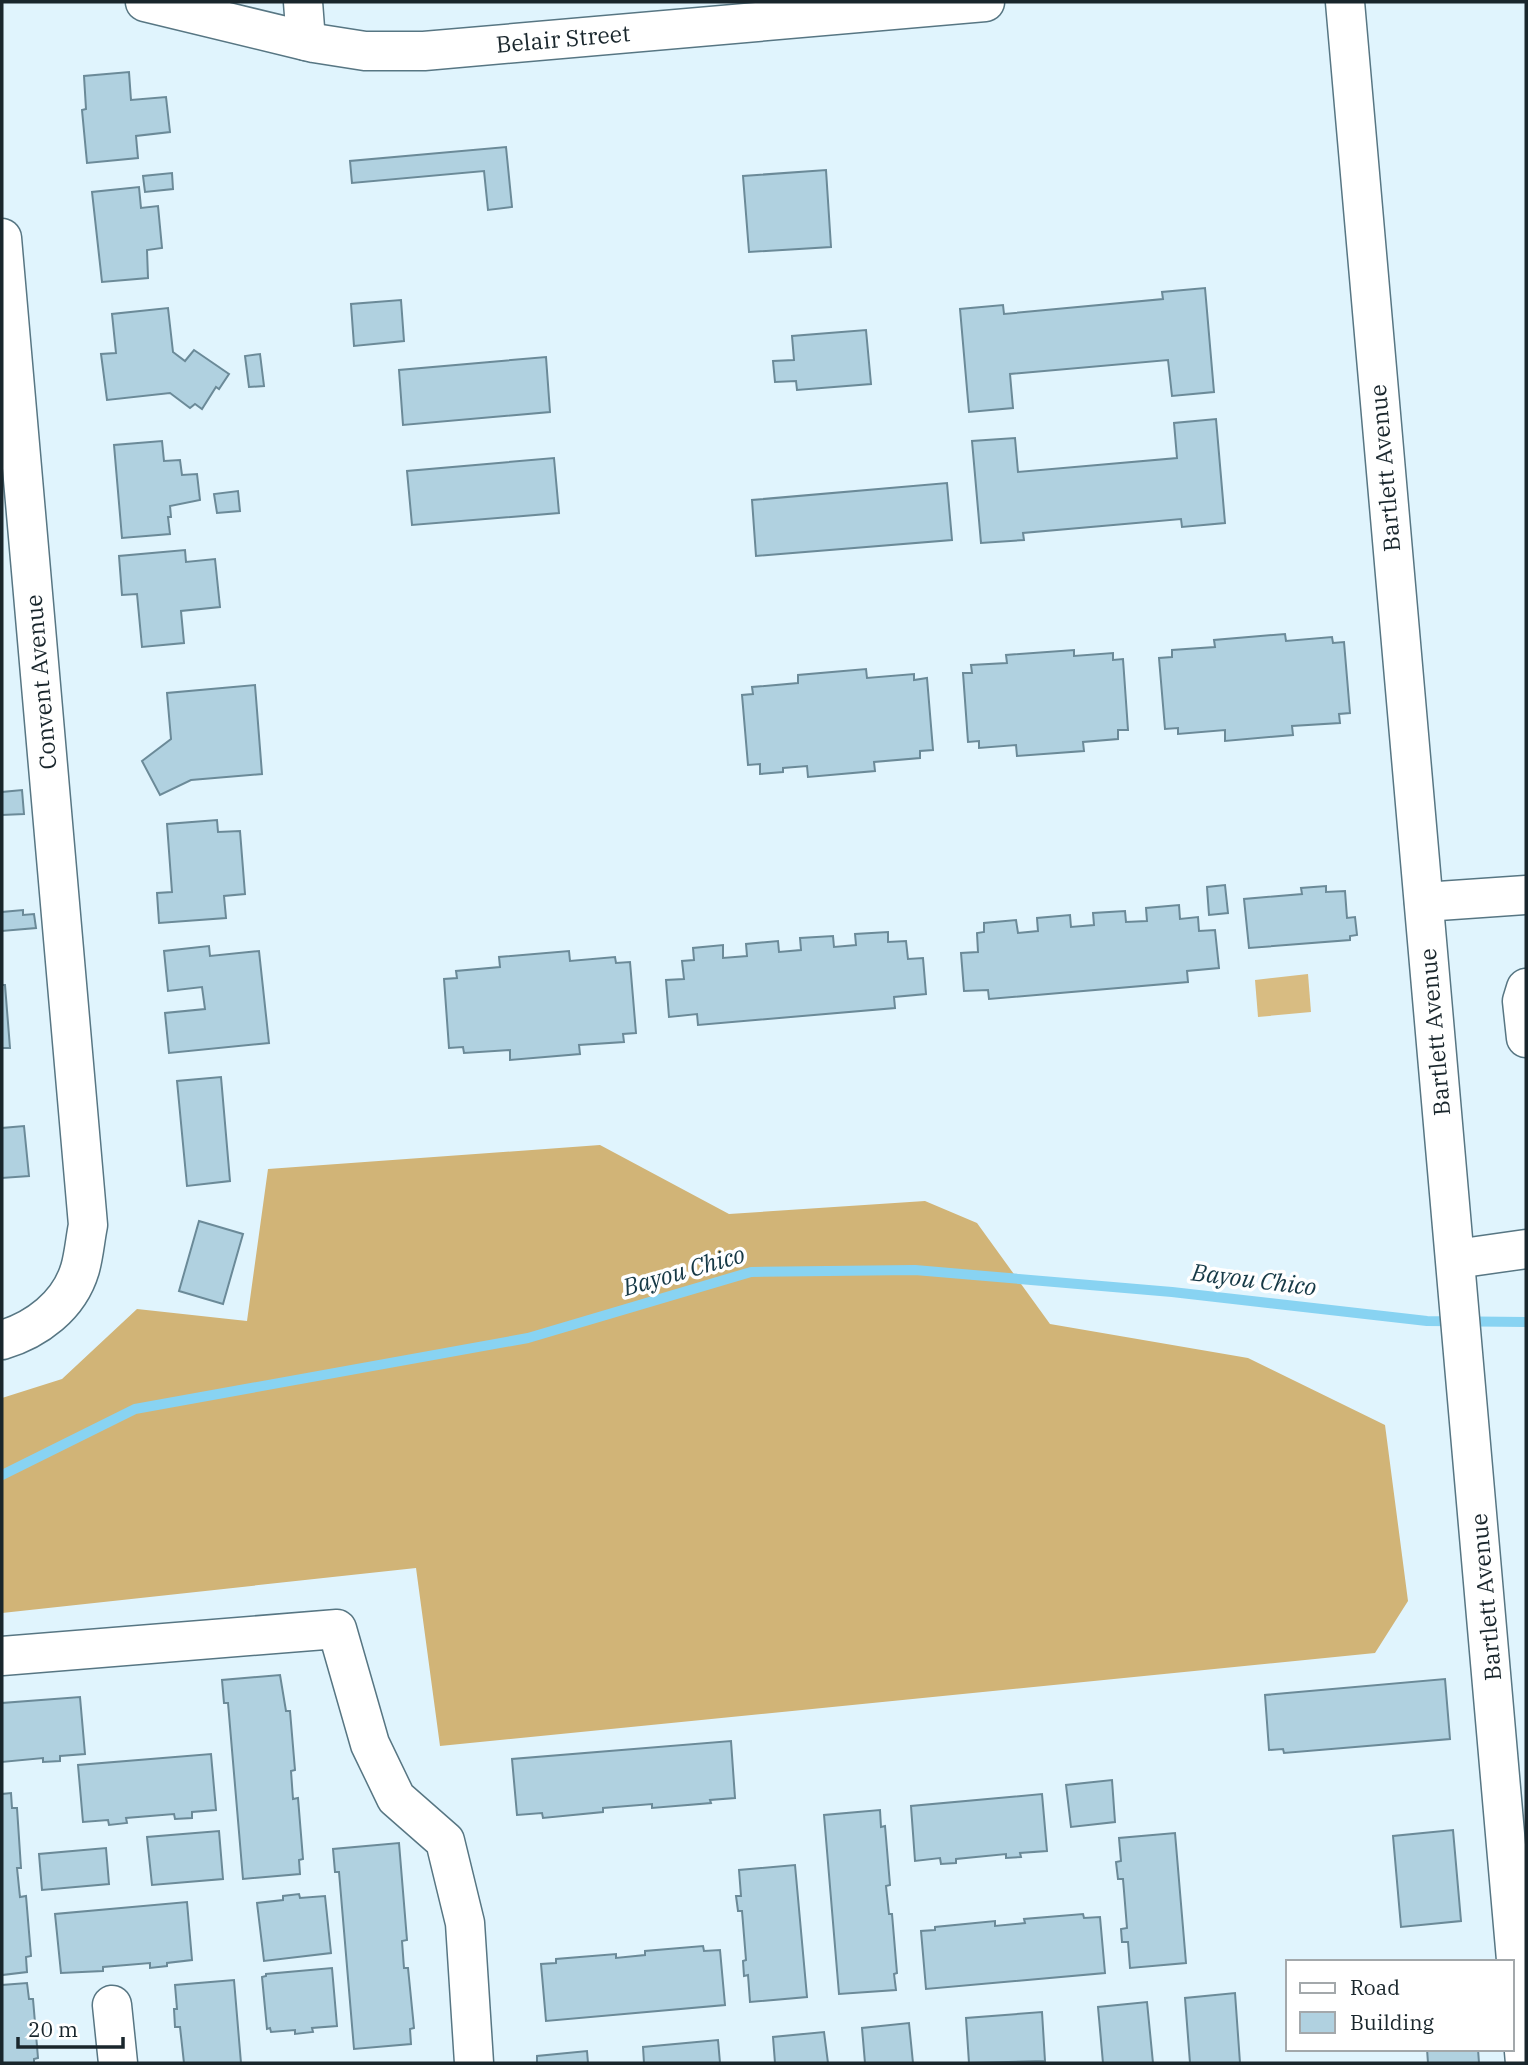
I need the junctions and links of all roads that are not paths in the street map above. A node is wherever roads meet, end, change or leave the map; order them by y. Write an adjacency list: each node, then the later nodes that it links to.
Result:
1 (145, 2): 5 (street, Belair Street)
2 (303, 2): 5 (street)
3 (985, 2): 5 (street, Belair Street)
4 (1345, 2): 8 (street, Bartlett Avenue)
5 (306, 41)
6 (2, 238): 13 (street, Convent Avenue)
7 (1526, 895): 8 (street)
8 (1424, 902): 12 (street, Bartlett Avenue)
9 (1526, 988): 10 (street)
10 (1526, 1038)
11 (1526, 1249): 12 (street)
12 (1456, 1262): 18 (street, Bartlett Avenue)
13 (2, 1340)
14 (2, 1656): 17 (street)
15 (112, 2005): 16 (street)
16 (117, 2063)
17 (474, 2063)
18 (1525, 2063)

